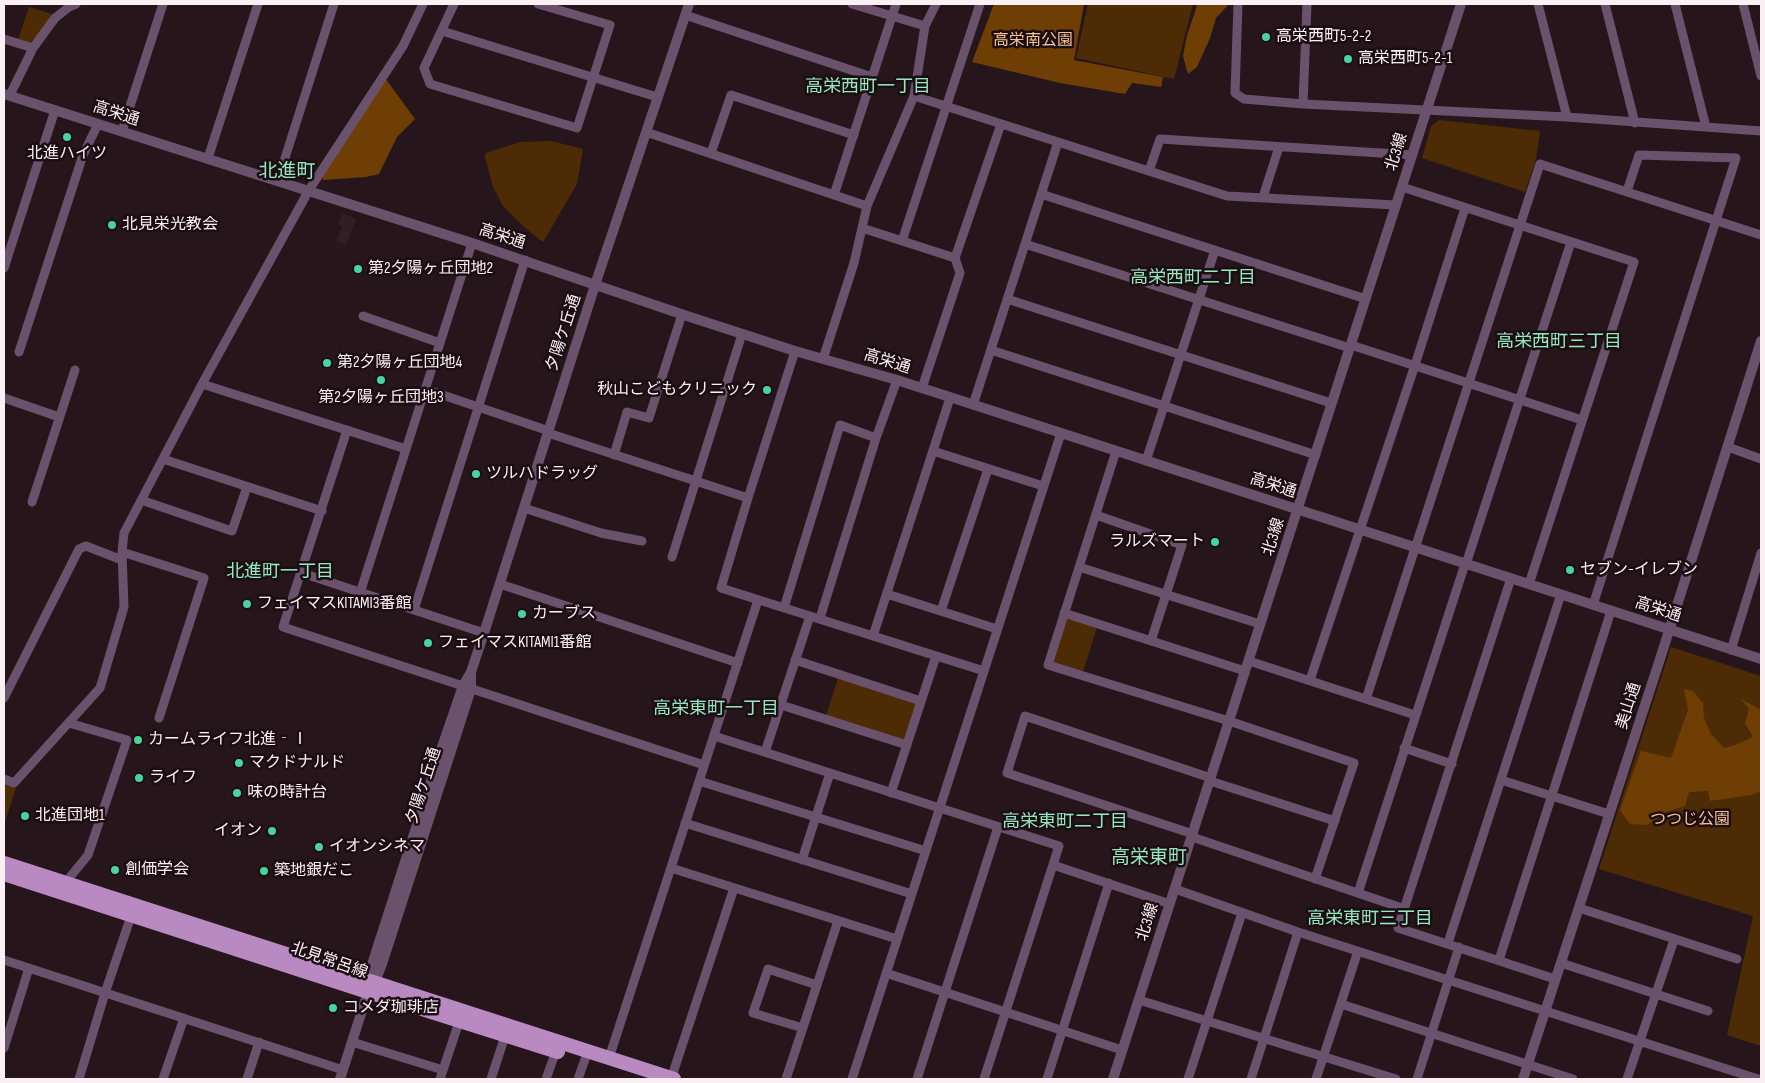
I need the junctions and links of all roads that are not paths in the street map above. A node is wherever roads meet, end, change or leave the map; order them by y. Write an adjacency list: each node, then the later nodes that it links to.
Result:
1 (162, 4): 41 (street)
2 (258, 4): 49 (street)
3 (334, 4): 51 (street)
4 (422, 4): 53 (street)
5 (454, 4): 23 (street)
6 (538, 4): 27 (street)
7 (689, 4): 20 (street, 夕陽ケ丘通)
8 (852, 4): 21 (street)
9 (896, 4): 21 (street)
10 (936, 4): 22 (street)
11 (980, 4): 33 (street)
12 (1238, 4): 32 (street)
13 (1307, 4): 32 (street)
14 (1461, 4): 35 (street, 北3線)
15 (1538, 4): 36 (street)
16 (1606, 4): 37 (street)
17 (1675, 4): 40 (street)
18 (1743, 4): 26 (street)
19 (68, 5): 25 (street)
20 (685, 15): 28 (street); 31 (street, 夕陽ケ丘通)
21 (892, 17): 22 (street); 28 (street)
22 (925, 26): 30 (street)
23 (442, 31): 27 (street); 27 (street)
24 (4, 38): 25 (street)
25 (33, 48): 29 (street)
26 (1761, 76)
27 (594, 77): 31 (street)
28 (872, 77): 44 (street)
29 (7, 94): 34 (street, 高栄通)
30 (914, 96): 33 (street); 59 (street)
31 (657, 97): 43 (street, 夕陽ケ丘通)
32 (1303, 104): 35 (street)
33 (947, 106): 39 (street); 65 (street)
34 (55, 110): 38 (street, 高栄通); 72 (street)
35 (1427, 111): 36 (street); 48 (street, 北3線)
36 (1567, 117): 37 (street)
37 (1635, 123): 40 (street)
38 (98, 124): 41 (street, 高栄通); 85 (street)
39 (1001, 124): 45 (street); 70 (street)
40 (1706, 127): 42 (street)
41 (122, 131): 49 (street, 高栄通)
42 (1761, 131)
43 (646, 132): 47 (street); 73 (street, 夕陽ケ丘通)
44 (854, 135): 47 (street); 55 (street)
45 (1058, 142): 50 (street); 56 (street)
46 (1280, 147): 48 (street); 50 (street); 57 (street)
47 (711, 154): 55 (street)
48 (1412, 155): 52 (street, 北3線)
49 (208, 158): 51 (street, 高栄通)
50 (1149, 171): 57 (street)
51 (278, 180): 53 (street, 高栄通)
52 (1402, 187): 58 (street, 北3線); 60 (street)
53 (309, 190): 67 (street, 高栄通); 92 (street)
54 (1628, 192): 61 (street); 61 (street); 62 (street)
55 (834, 194): 59 (street)
56 (1041, 194): 68 (street); 69 (street)
57 (1263, 197): 58 (street)
58 (1396, 205): 76 (street, 北3線)
59 (867, 206): 63 (street)
60 (1465, 208): 62 (street); 88 (street)
61 (1715, 221): 64 (street); 145 (street)
62 (1520, 224): 66 (street); 91 (street)
63 (862, 228): 65 (street); 87 (street)
64 (1761, 235)
65 (902, 241): 70 (street)
66 (1571, 242): 97 (street); 103 (street)
67 (472, 243): 71 (street, 高栄通); 81 (street)
68 (1025, 244): 74 (street); 75 (street)
69 (1215, 250): 75 (street); 76 (street)
70 (955, 258): 93 (street)
71 (525, 260): 73 (street, 高栄通); 100 (street)
72 (4, 268)
73 (595, 285): 77 (street, 高栄通); 105 (street, 夕陽ケ丘通)
74 (1007, 299): 83 (street); 86 (street)
75 (1199, 299): 82 (street); 86 (street)
76 (1366, 299): 82 (street, 北3線)
77 (682, 314): 79 (street, 高栄通); 112 (street)
78 (363, 316): 81 (street)
79 (742, 334): 84 (street, 高栄通); 118 (street)
80 (1761, 341): 108 (street, 美山通)
81 (440, 342): 94 (street)
82 (1350, 347): 88 (street); 98 (street, 北3線)
83 (991, 350): 99 (street); 101 (street)
84 (795, 351): 87 (street, 高栄通); 121 (street)
85 (19, 352)
86 (1181, 354): 98 (street); 101 (street)
87 (823, 359): 90 (street, 高栄通)
88 (1415, 365): 91 (street); 128 (street)
89 (75, 370): 102 (street)
90 (898, 380): 93 (street, 高栄通); 107 (street)
91 (1470, 383): 97 (street); 130 (street)
92 (202, 384): 104 (street); 115 (street)
93 (922, 388): 96 (street, 高栄通)
94 (425, 389): 100 (street); 109 (street)
95 (4, 398): 102 (street)
96 (950, 398): 99 (street, 高栄通); 110 (street)
97 (1520, 399): 103 (street); 134 (street)
98 (1331, 403): 113 (street, 北3線)
99 (973, 405): 106 (street, 高栄通)
100 (477, 407): 105 (street); 147 (street)
101 (1165, 407): 113 (street); 116 (street)
102 (59, 417): 123 (street)
103 (1582, 420): 139 (street)
104 (347, 430): 109 (street); 126 (street)
105 (549, 432): 112 (street); 124 (street, 夕陽ケ丘通)
106 (1061, 433): 111 (street, 高栄通); 119 (street)
107 (876, 438): 146 (street); 152 (street)
108 (1728, 447): 114 (street); 155 (street, 美山通)
109 (406, 449): 140 (street)
110 (934, 451): 117 (street); 141 (street)
111 (1116, 451): 116 (street, 高栄通); 127 (street)
112 (614, 455): 118 (street)
113 (1316, 455): 125 (street, 北3線)
114 (1761, 459)
115 (163, 460): 120 (street); 122 (street)
116 (1146, 461): 125 (street, 高栄通)
117 (988, 469): 119 (street); 148 (street)
118 (695, 482): 121 (street); 133 (street)
119 (1043, 486): 154 (street)
120 (247, 487): 122 (street); 126 (street)
121 (748, 498): 144 (street)
122 (141, 500): 132 (street)
123 (32, 502)
124 (524, 508): 129 (street); 138 (street, 夕陽ケ丘通)
125 (1298, 510): 128 (street, 高栄通); 153 (street, 北3線)
126 (322, 511): 136 (street)
127 (1096, 516): 135 (street); 143 (street)
128 (1360, 530): 130 (street, 高栄通); 167 (street)
129 (642, 542)
130 (1416, 548): 134 (street, 高栄通); 170 (street)
131 (1761, 554): 159 (street)
132 (122, 556): 169 (street); 174 (street); 176 (street)
133 (672, 557)
134 (1466, 564): 137 (street, 高栄通); 173 (street)
135 (1079, 567): 143 (street); 150 (street)
136 (302, 573): 140 (street); 168 (street)
137 (1511, 578): 139 (street, 高栄通); 181 (street)
138 (500, 584): 156 (street, 夕陽ケ丘通); 164 (street)
139 (1529, 584): 142 (street, 高栄通)
140 (360, 592): 147 (street)
141 (887, 594): 148 (street); 157 (street)
142 (1561, 594): 145 (street, 高栄通); 186 (street)
143 (1166, 595): 153 (street); 158 (street)
144 (758, 600): 146 (street); 164 (street)
145 (1593, 605): 149 (street, 高栄通)
146 (784, 608): 151 (street)
147 (414, 610): 156 (street)
148 (941, 611): 154 (street)
149 (1611, 611): 155 (street, 高栄通); 189 (street)
150 (1064, 613): 158 (street); 175 (street)
151 (810, 616): 152 (street); 161 (street)
152 (820, 618): 157 (street)
153 (1260, 624): 162 (street, 北3線)
154 (997, 630): 165 (street)
155 (1669, 630): 159 (street, 高栄通); 191 (street, 美山通)
156 (484, 633): 168 (street, 夕陽ケ丘通)
157 (874, 636): 160 (street)
158 (1151, 641): 166 (street)
159 (1731, 650): 163 (street, 高栄通)
160 (936, 656): 165 (street); 171 (street)
161 (795, 660): 171 (street); 172 (street)
162 (1249, 660): 166 (street, 北3線); 167 (street)
163 (1761, 660)
164 (738, 663): 177 (street)
165 (984, 671): 190 (street)
166 (1246, 671): 175 (street, 北3線)
167 (1310, 680): 170 (street)
168 (467, 687): 182 (street); 230 (street, 夕陽ケ丘通)
169 (4, 698)
170 (1366, 699): 173 (street)
171 (921, 701): 178 (street)
172 (781, 705): 178 (street); 180 (street)
173 (1415, 715): 179 (street)
174 (159, 718)
175 (1229, 721): 185 (street, 北3線); 193 (street)
176 (69, 723): 184 (street); 205 (street)
177 (714, 736): 180 (street); 182 (street)
178 (906, 745): 188 (street)
179 (1404, 748): 181 (street); 208 (street)
180 (765, 752): 183 (street)
181 (1452, 764): 212 (street)
182 (704, 765): 187 (street)
183 (830, 773): 188 (street); 192 (street)
184 (4, 778)
185 (1211, 779): 193 (street); 196 (street, 北3線); 196 (street)
186 (1501, 780): 189 (street); 219 (street)
187 (699, 781): 192 (street); 194 (street)
188 (891, 793): 190 (street)
189 (1552, 796): 191 (street); 224 (street)
190 (939, 808): 195 (street); 197 (street)
191 (1609, 814): 211 (street, 美山通)
192 (815, 816): 197 (street); 198 (street)
193 (1335, 821): 203 (street)
194 (685, 823): 198 (street); 201 (street)
195 (998, 827): 200 (street); 233 (street)
196 (1192, 835): 203 (street); 207 (street, 北3線)
197 (926, 851): 209 (street)
198 (802, 860): 209 (street)
199 (4, 863): 205 (main road, 北見常呂線)
200 (1053, 865): 204 (street); 239 (street)
201 (671, 868): 206 (street); 256 (street)
202 (4, 874): 205 (main road, 北見常呂線)
203 (1316, 879): 208 (street)
204 (1109, 883): 210 (street); 245 (street)
205 (65, 888): 213 (main road, 北見常呂線)
206 (734, 888): 215 (street); 267 (street)
207 (1175, 889): 210 (street, 北3線); 214 (street)
208 (1358, 893): 212 (street)
209 (912, 894): 217 (street)
210 (1170, 904): 235 (street, 北3線)
211 (1579, 908): 218 (street); 225 (street, 美山通)
212 (1405, 909): 219 (street)
213 (136, 911): 230 (main road, 北見常呂線); 232 (street)
214 (1242, 913): 216 (street); 242 (street)
215 (838, 920): 217 (street); 231 (street)
216 (1298, 932): 221 (street); 247 (street)
217 (897, 939): 227 (street)
218 (1674, 940): 222 (street); 234 (street)
219 (1448, 943): 220 (street)
220 (1459, 947): 224 (street); 228 (street)
221 (1358, 951): 228 (street); 236 (street)
222 (1737, 959)
223 (4, 960): 226 (street)
224 (1499, 960): 229 (street)
225 (1561, 963): 229 (street, 美山通); 234 (street)
226 (29, 968): 232 (street); 251 (street)
227 (886, 973): 233 (street); 269 (street)
228 (1449, 979): 237 (street); 246 (street)
229 (1555, 979): 237 (street, 美山通)
230 (370, 985): 240 (main road, 北見常呂線); 250 (street, 夕陽ケ丘通)
231 (818, 985): 243 (street); 243 (street)
232 (105, 992): 241 (street); 260 (street)
233 (945, 994): 239 (street); 270 (street)
234 (1656, 994): 238 (street); 248 (street)
235 (1139, 1000): 242 (street); 252 (street, 北3線)
236 (1341, 1004): 246 (street); 255 (street)
237 (1545, 1010): 248 (street); 257 (street, 美山通)
238 (1708, 1011)
239 (1005, 1013): 245 (street); 271 (street)
240 (461, 1016): 244 (main road, 北見常呂線); 259 (street)
241 (184, 1018): 249 (street); 261 (street)
242 (1207, 1021): 247 (street); 274 (street)
243 (803, 1028): 268 (street)
244 (508, 1030): 253 (main road, 北見常呂線); 254 (main road, 北見常呂線); 263 (street)
245 (1062, 1031): 252 (street); 272 (street)
246 (1432, 1034): 257 (street); 278 (street)
247 (1264, 1038): 255 (street); 275 (street)
248 (1640, 1041): 281 (street); 282 (street)
249 (259, 1042): 258 (street); 262 (street)
250 (352, 1042): 258 (street, 夕陽ケ丘通); 259 (street)
251 (4, 1048)
252 (1122, 1050): 273 (street, 北3線)
253 (556, 1051): 254 (main road, 北見常呂線); 264 (street)
254 (586, 1056): 256 (main road, 北見常呂線); 265 (street); 266 (main road, 北見常呂線)
255 (1324, 1056): 276 (street); 277 (street)
256 (609, 1058): 267 (main road, 北見常呂線)
257 (1528, 1064): 279 (street, 美山通); 280 (street)
258 (341, 1074)
259 (441, 1075)
260 (79, 1079)
261 (163, 1079)
262 (247, 1079)
263 (491, 1079)
264 (546, 1079)
265 (578, 1079)
266 (644, 1079)
267 (672, 1079)
268 (786, 1079)
269 (852, 1079)
270 (917, 1079)
271 (984, 1079)
272 (1047, 1079)
273 (1113, 1079)
274 (1188, 1079)
275 (1251, 1079)
276 (1316, 1079)
277 (1396, 1079)
278 (1417, 1079)
279 (1523, 1079)
280 (1573, 1079)
281 (1627, 1079)
282 (1758, 1079)

